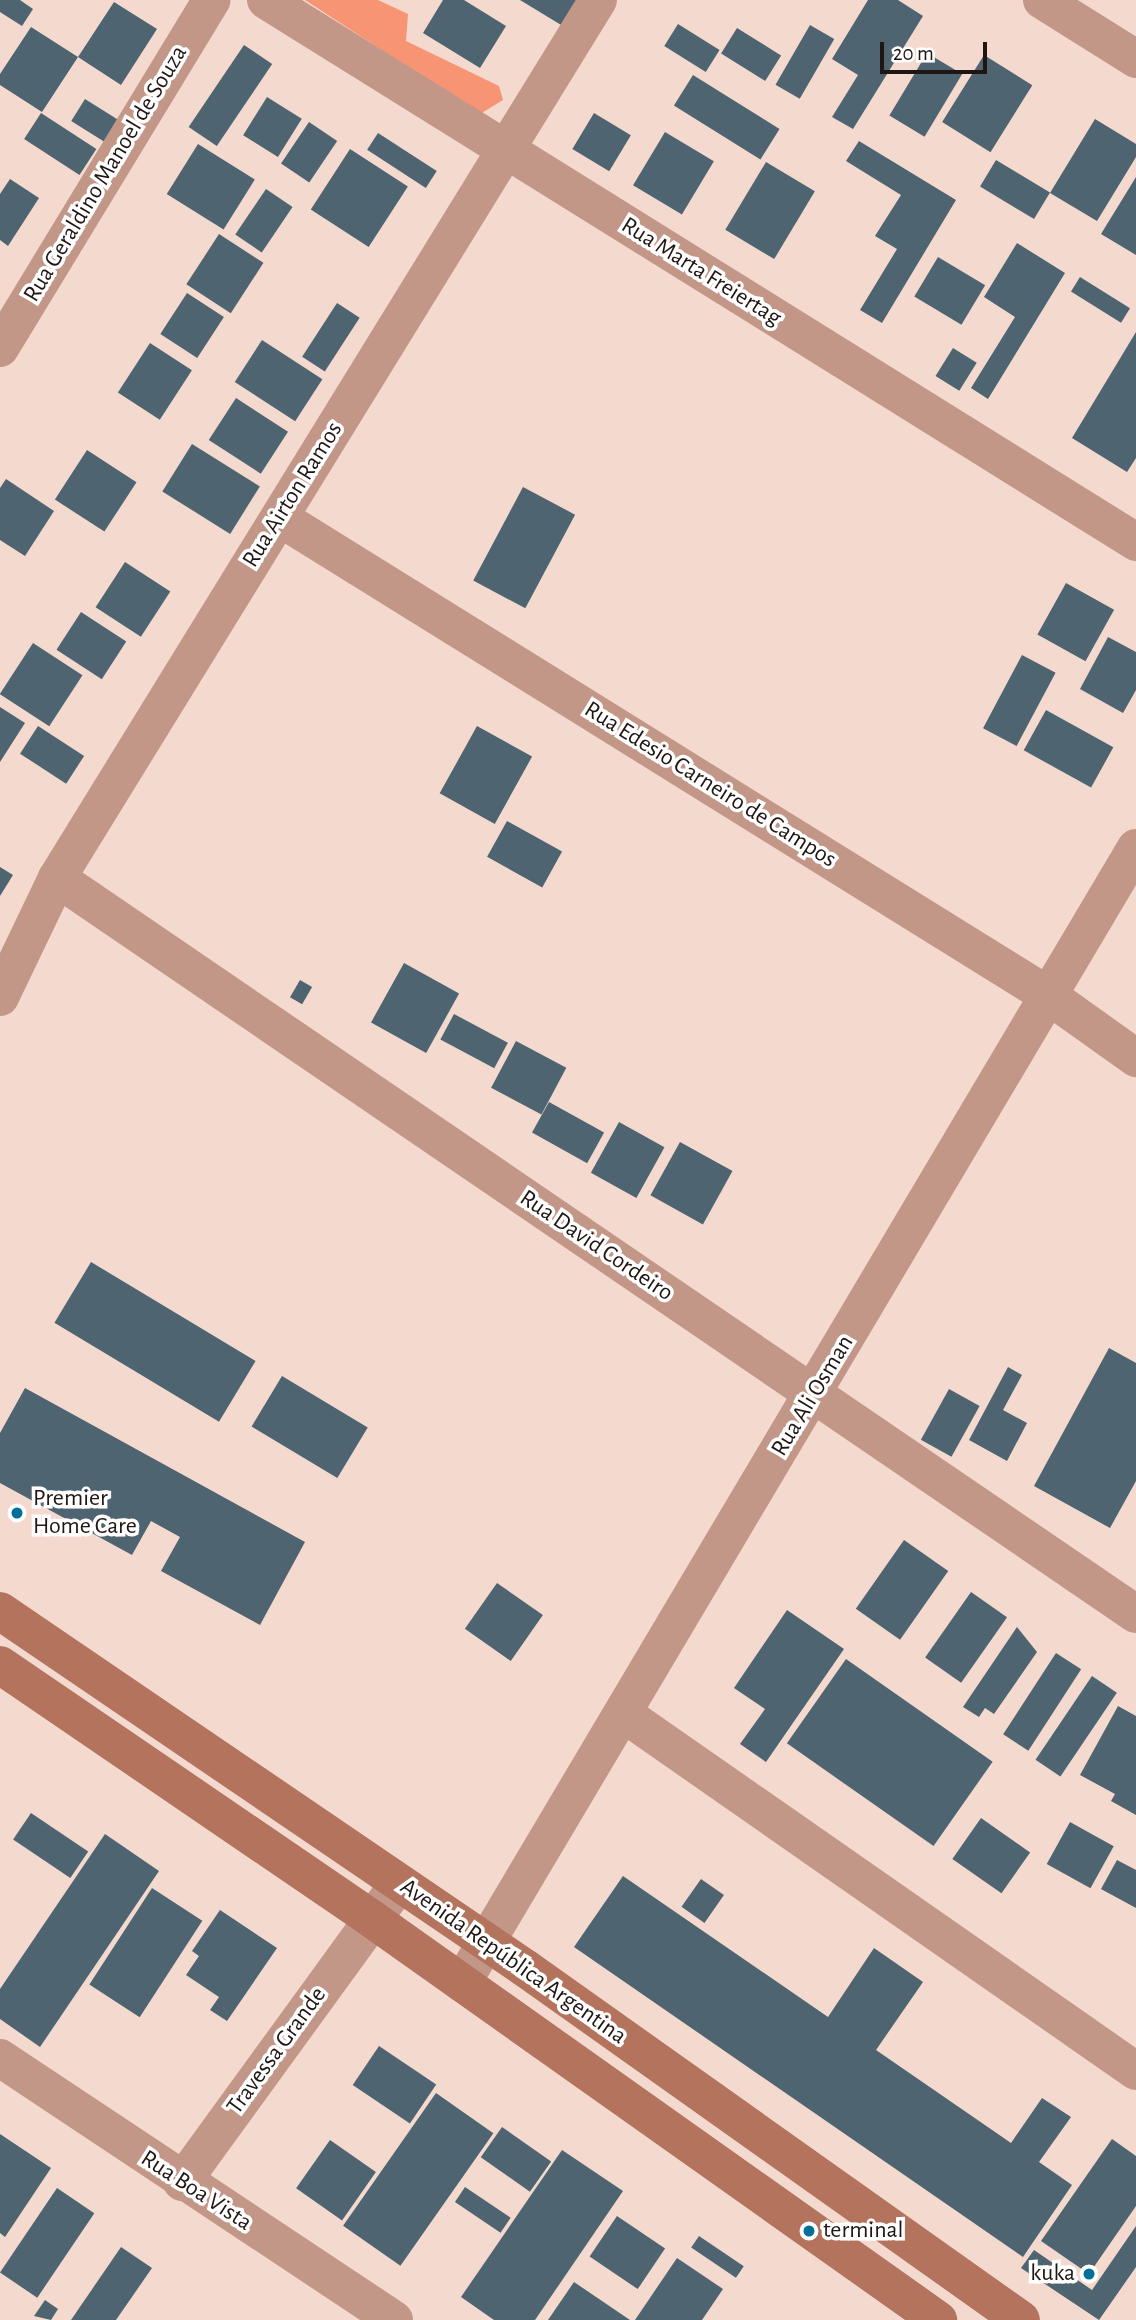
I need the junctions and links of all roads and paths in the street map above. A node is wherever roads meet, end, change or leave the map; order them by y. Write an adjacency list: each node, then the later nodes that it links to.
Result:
1 (212, 0): 7 (street, Rua Geraldino Manoel de Souza)
2 (266, 0): 6 (street, Rua Marta Freiertag)
3 (598, 0): 6 (street, Rua Airton Ramos)
4 (1042, 0): 5 (street)
5 (1136, 59)
6 (505, 150): 8 (street, Rua Airton Ramos); 9 (street, Rua Marta Freiertag)
7 (0, 348)
8 (280, 518): 11 (street, Rua Airton Ramos); 12 (street, Rua Edesio Carneiro de Campos)
9 (1136, 542)
10 (1136, 848): 12 (street, Rua Ali Osman)
11 (57, 878): 13 (street, Rua Airton Ramos); 15 (street, Rua David Cordeiro)
12 (1049, 996): 14 (street, Rua Edesio Carneiro de Campos); 15 (street, Rua Ali Osman)
13 (0, 997)
14 (1136, 1058)
15 (814, 1395): 17 (street, Rua David Cordeiro); 19 (street, Rua Ali Osman)
16 (0, 1611): 20 (main road, Avenida República Argentina)
17 (1136, 1614)
18 (0, 1665): 21 (main road, Avenida República Argentina)
19 (624, 1714): 22 (street, Rua Ali Osman); 25 (street)
20 (399, 1883): 21 (street, Travessa Grande); 22 (main road, Avenida República Argentina)
21 (372, 1919): 23 (main road, Avenida República Argentina); 26 (street, Travessa Grande)
22 (488, 1942): 23 (street, Rua Ali Osman); 29 (main road, Avenida República Argentina)
23 (462, 1983): 28 (main road, Avenida República Argentina)
24 (0, 2058): 26 (street, Rua Boa Vista)
25 (1136, 2071)
26 (181, 2182): 27 (street, Rua Boa Vista)
27 (394, 2320)
28 (938, 2320)
29 (1021, 2320)

